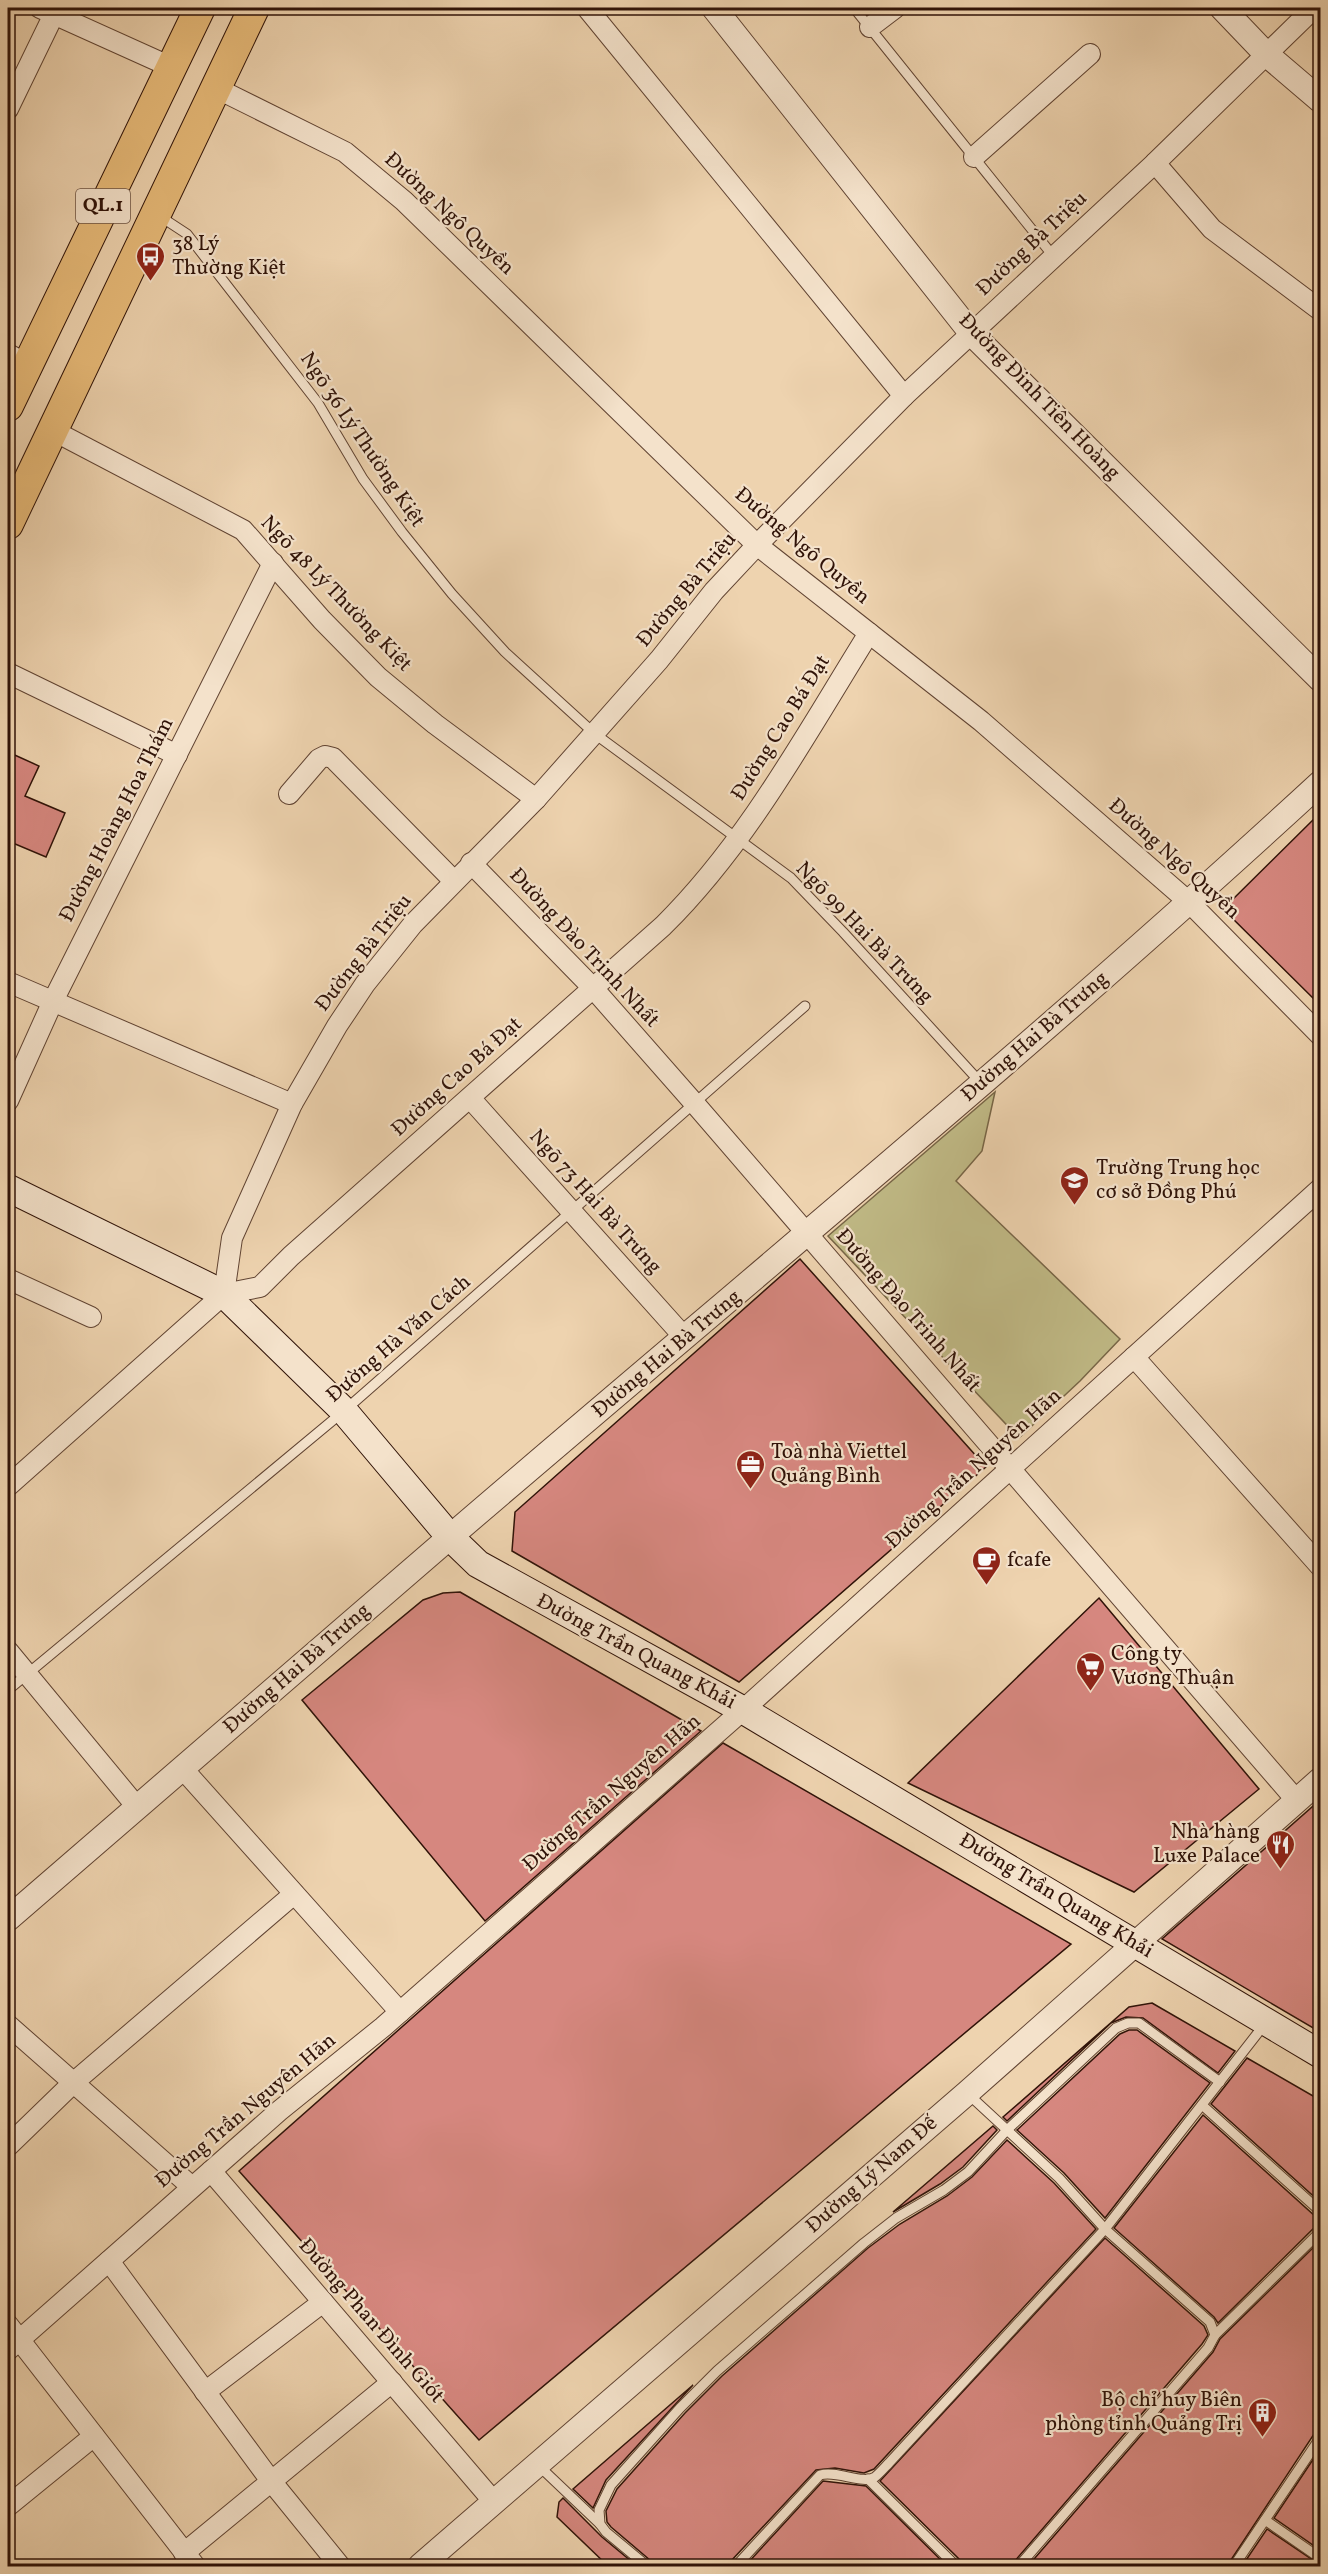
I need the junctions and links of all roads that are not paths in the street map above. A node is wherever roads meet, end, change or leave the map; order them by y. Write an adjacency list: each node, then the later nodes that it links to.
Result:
1 (200, 8): 13 (main road, QL.1)
2 (254, 8): 14 (main road, QL.1)
3 (587, 8): 24 (street)
4 (714, 8): 22 (street, Đường Đinh Tiên Hoàng)
5 (854, 8): 10 (lane)
6 (895, 8): 10 (street)
7 (1222, 8): 12 (street)
8 (1314, 8): 12 (street, Đường Bà Triệu)
9 (50, 9): 13 (street); 16 (street)
10 (870, 27): 17 (lane)
11 (1090, 54): 17 (street)
12 (1266, 54): 15 (street); 18 (street, Đường Bà Triệu)
13 (171, 66): 14 (main road); 23 (main road, QL.1)
14 (216, 88): 19 (main road, QL.1); 28 (street, Đường Ngô Quyền)
15 (1320, 100)
16 (8, 109)
17 (974, 157): 20 (lane)
18 (1155, 163): 20 (street, Đường Bà Triệu); 21 (street)
19 (156, 214): 26 (main road, QL.1); 33 (lane, Ngõ 36 Lý Thường Kiệt)
20 (1054, 257): 22 (street, Đường Bà Triệu)
21 (1320, 310)
22 (972, 334): 24 (street, Đường Bà Triệu); 32 (street, Đường Đinh Tiên Hoàng)
23 (17, 359): 25 (main road, QL.1)
24 (904, 396): 28 (street, Đường Bà Triệu)
25 (8, 406)
26 (54, 431): 27 (main road, QL.1); 29 (street, Ngõ 48 Lý Thường Kiệt)
27 (8, 524)
28 (757, 544): 30 (street, Đường Ngô Quyền); 33 (street, Đường Bà Triệu)
29 (273, 563): 34 (street, Đường Hoàng Hoa Thám); 37 (street, Ngõ 48 Lý Thường Kiệt)
30 (869, 633): 38 (street, Đường Cao Bá Đạt); 41 (street, Đường Ngô Quyền)
31 (8, 673): 34 (street)
32 (1320, 679)
33 (595, 734): 37 (street, Đường Bà Triệu); 38 (lane, Ngõ 99 Hai Bà Trưng)
34 (177, 754): 44 (street, Đường Hoàng Hoa Thám)
35 (1320, 783): 41 (street, Đường Hai Bà Trưng)
36 (289, 794): 40 (street)
37 (536, 799): 39 (street, Đường Bà Triệu)
38 (738, 840): 43 (street, Đường Cao Bá Đạt); 47 (lane, Ngõ 99 Hai Bà Trưng)
39 (471, 863): 40 (street, Đường Bà Triệu); 43 (street, Đường Đào Trinh Nhất)
40 (454, 880): 50 (street, Đường Bà Triệu)
41 (1190, 903): 46 (street, Đường Ngô Quyền); 47 (street, Đường Hai Bà Trưng)
42 (8, 982): 44 (street)
43 (593, 988): 48 (street, Đường Cao Bá Đạt); 51 (street, Đường Đào Trinh Nhất)
44 (53, 1001): 49 (street, Đường Hoàng Hoa Thám); 50 (street)
45 (806, 1006): 51 (lane, Đường Hà Văn Cách)
46 (1320, 1035)
47 (982, 1083): 55 (street, Đường Hai Bà Trưng)
48 (470, 1098): 54 (street, Ngõ 73 Hai Bà Trưng); 57 (street, Đường Cao Bá Đạt)
49 (8, 1101)
50 (292, 1104): 57 (street, Đường Bà Triệu)
51 (695, 1104): 54 (lane, Đường Hà Văn Cách); 55 (street, Đường Đào Trinh Nhất)
52 (8, 1188): 57 (main road, Đường Trần Quang Khải)
53 (1320, 1189): 60 (street, Đường Trần Nguyên Hãn)
54 (572, 1212): 59 (street, Ngõ 73 Hai Bà Trưng); 61 (lane, Đường Hà Văn Cách)
55 (809, 1233): 59 (street, Đường Hai Bà Trưng); 62 (street, Đường Đào Trinh Nhất)
56 (8, 1279): 58 (street)
57 (224, 1294): 61 (main road, Đường Trần Quang Khải); 63 (street)
58 (91, 1317)
59 (685, 1338): 64 (street, Đường Hai Bà Trưng)
60 (1134, 1357): 62 (street, Đường Trần Nguyên Hãn); 65 (street)
61 (344, 1411): 64 (main road, Đường Trần Quang Khải); 67 (lane, Đường Hà Văn Cách)
62 (1011, 1468): 69 (street, Đường Trần Nguyên Hãn); 72 (street, Đường Đào Trinh Nhất)
63 (8, 1486)
64 (450, 1537): 69 (main road, Đường Trần Quang Khải); 70 (street, Đường Hai Bà Trưng)
65 (1320, 1566)
66 (8, 1651): 67 (street)
67 (26, 1674): 68 (lane, Đường Hà Văn Cách); 73 (street)
68 (8, 1690)
69 (743, 1710): 76 (main road, Đường Trần Quang Khải); 77 (street, Đường Trần Nguyên Hãn)
70 (182, 1768): 73 (street, Đường Hai Bà Trưng); 74 (street)
71 (1320, 1780): 72 (street, Đường Lý Nam Đế)
72 (1297, 1801): 76 (street, Đường Lý Nam Đế)
73 (137, 1807): 75 (street, Đường Hai Bà Trưng)
74 (294, 1894): 77 (street); 82 (street)
75 (8, 1919)
76 (1136, 1943): 78 (main road, Đường Trần Quang Khải); 83 (street, Đường Lý Nam Đế)
77 (400, 2012): 87 (street, Đường Trần Nguyên Hãn)
78 (1266, 2022): 80 (main road, Đường Trần Quang Khải); 81 (lane)
79 (8, 2025): 82 (street)
80 (1320, 2054)
81 (1220, 2082): 84 (lane); 85 (lane)
82 (73, 2083): 86 (street); 88 (street)
83 (967, 2093): 85 (lane); 100 (street, Đường Lý Nam Đế)
84 (1202, 2105): 89 (lane); 90 (lane)
85 (1007, 2130): 90 (lane); 106 (lane)
86 (8, 2146)
87 (211, 2171): 88 (street, Đường Trần Nguyên Hãn); 93 (street, Đường Phan Đình Giót)
88 (192, 2187): 92 (street, Đường Trần Nguyên Hãn)
89 (1320, 2211)
90 (1105, 2229): 94 (lane); 101 (lane)
91 (1320, 2232): 94 (lane)
92 (109, 2260): 95 (street, Đường Trần Nguyên Hãn); 97 (street)
93 (323, 2302): 96 (street, Đường Phan Đình Giót); 97 (street)
94 (1215, 2335): 114 (lane)
95 (11, 2338): 98 (street)
96 (392, 2382): 102 (street); 103 (street, Đường Phan Đình Giót)
97 (205, 2392): 102 (street)
98 (94, 2436): 104 (street); 108 (street)
99 (1320, 2438): 105 (lane)
100 (538, 2464): 103 (street, Đường Lý Nam Đế); 106 (lane)
101 (867, 2479): 112 (lane); 113 (lane)
102 (271, 2481): 108 (street); 109 (street)
103 (494, 2502): 110 (street, Đường Lý Nam Đế)
104 (8, 2506)
105 (1265, 2520): 107 (lane); 115 (lane)
106 (600, 2524): 111 (lane)
107 (1320, 2558)
108 (191, 2563)
109 (340, 2566)
110 (420, 2566)
111 (647, 2566)
112 (736, 2566)
113 (956, 2566)
114 (1019, 2566)
115 (1234, 2566)

